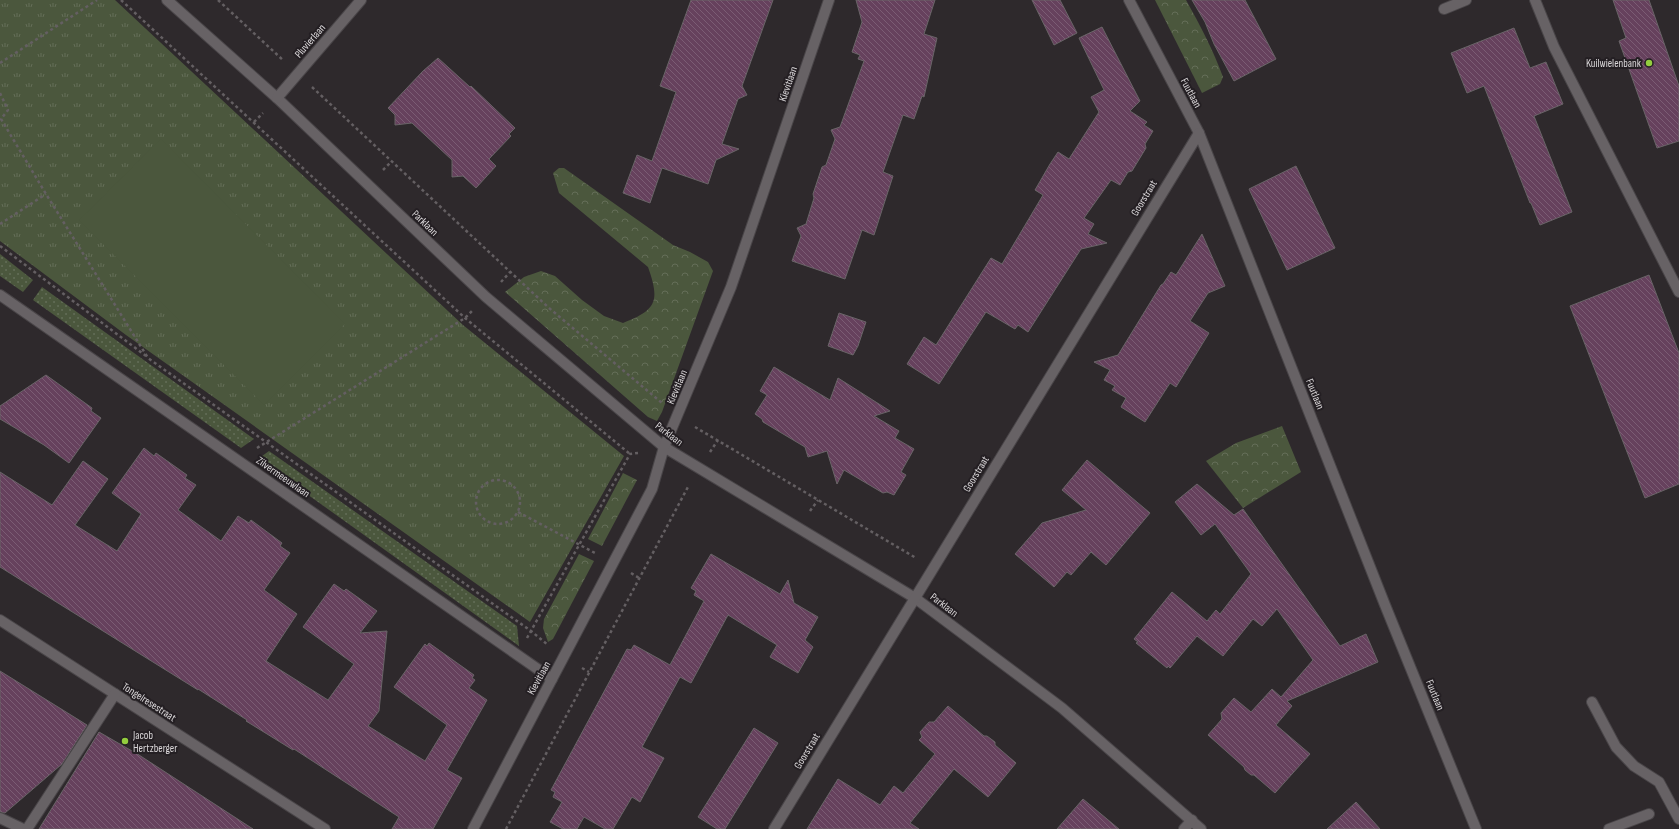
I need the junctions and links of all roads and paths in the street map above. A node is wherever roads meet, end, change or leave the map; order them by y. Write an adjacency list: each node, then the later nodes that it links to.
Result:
1 (97, 0): 11 (path)
2 (121, 0): 22 (path)
3 (167, 0): 14 (street, Parklaan)
4 (218, 0): 12 (path)
5 (361, 0): 12 (street, Pluvierlaan)
6 (829, 0): 24 (street, Kievitlaan)
7 (1129, 0): 15 (street, Fuutlaan)
8 (1466, 0): 10 (street)
9 (1535, 0): 19 (street)
10 (1444, 9)
11 (0, 63)
12 (298, 74): 14 (street, Pluvierlaan); 24 (path)
13 (0, 93): 16 (path)
14 (278, 98): 21 (street, Parklaan)
15 (1199, 133): 33 (street, Goorstraat); 41 (street, Fuutlaan)
16 (46, 194): 17 (path); 23 (path)
17 (0, 224)
18 (0, 246): 23 (path)
19 (1679, 292)
20 (0, 295): 28 (street, Zilvermeeuwlaan)
21 (486, 298): 22 (path); 26 (street, Parklaan)
22 (465, 318): 25 (path); 27 (path)
23 (148, 358): 25 (path)
24 (677, 416): 26 (street, Kievitlaan); 33 (path)
25 (267, 442): 28 (path); 36 (path)
26 (664, 448): 27 (path); 29 (street, Parklaan); 32 (street, Kievitlaan)
27 (630, 454): 31 (path)
28 (238, 461): 37 (street, Zilvermeeuwlaan)
29 (700, 469): 34 (street, Parklaan); 50 (path)
30 (518, 512): 30 (path); 31 (path)
31 (578, 545): 32 (path); 36 (path)
32 (614, 563): 38 (street, Kievitlaan)
33 (933, 568): 34 (street, Goorstraat)
34 (914, 598): 45 (street, Parklaan); 51 (street, Goorstraat)
35 (0, 620): 39 (street, Tongelresestraat)
36 (531, 631): 37 (path)
37 (517, 656): 38 (street, Zilvermeeuwlaan)
38 (552, 679): 49 (street, Kievitlaan)
39 (115, 694): 47 (street); 48 (street, Tongelresestraat)
40 (1592, 702): 44 (street)
41 (1465, 802): 54 (street, Fuutlaan); 55 (street, Fuutlaan)
42 (1648, 814): 56 (street)
43 (0, 818): 46 (street)
44 (1679, 819)
45 (1192, 820): 52 (street); 53 (street, Parklaan)
46 (23, 829)
47 (27, 829)
48 (325, 829)
49 (473, 829)
50 (506, 829)
51 (774, 829)
52 (1184, 829)
53 (1201, 829)
54 (1476, 829)
55 (1483, 829)
56 (1609, 829)

